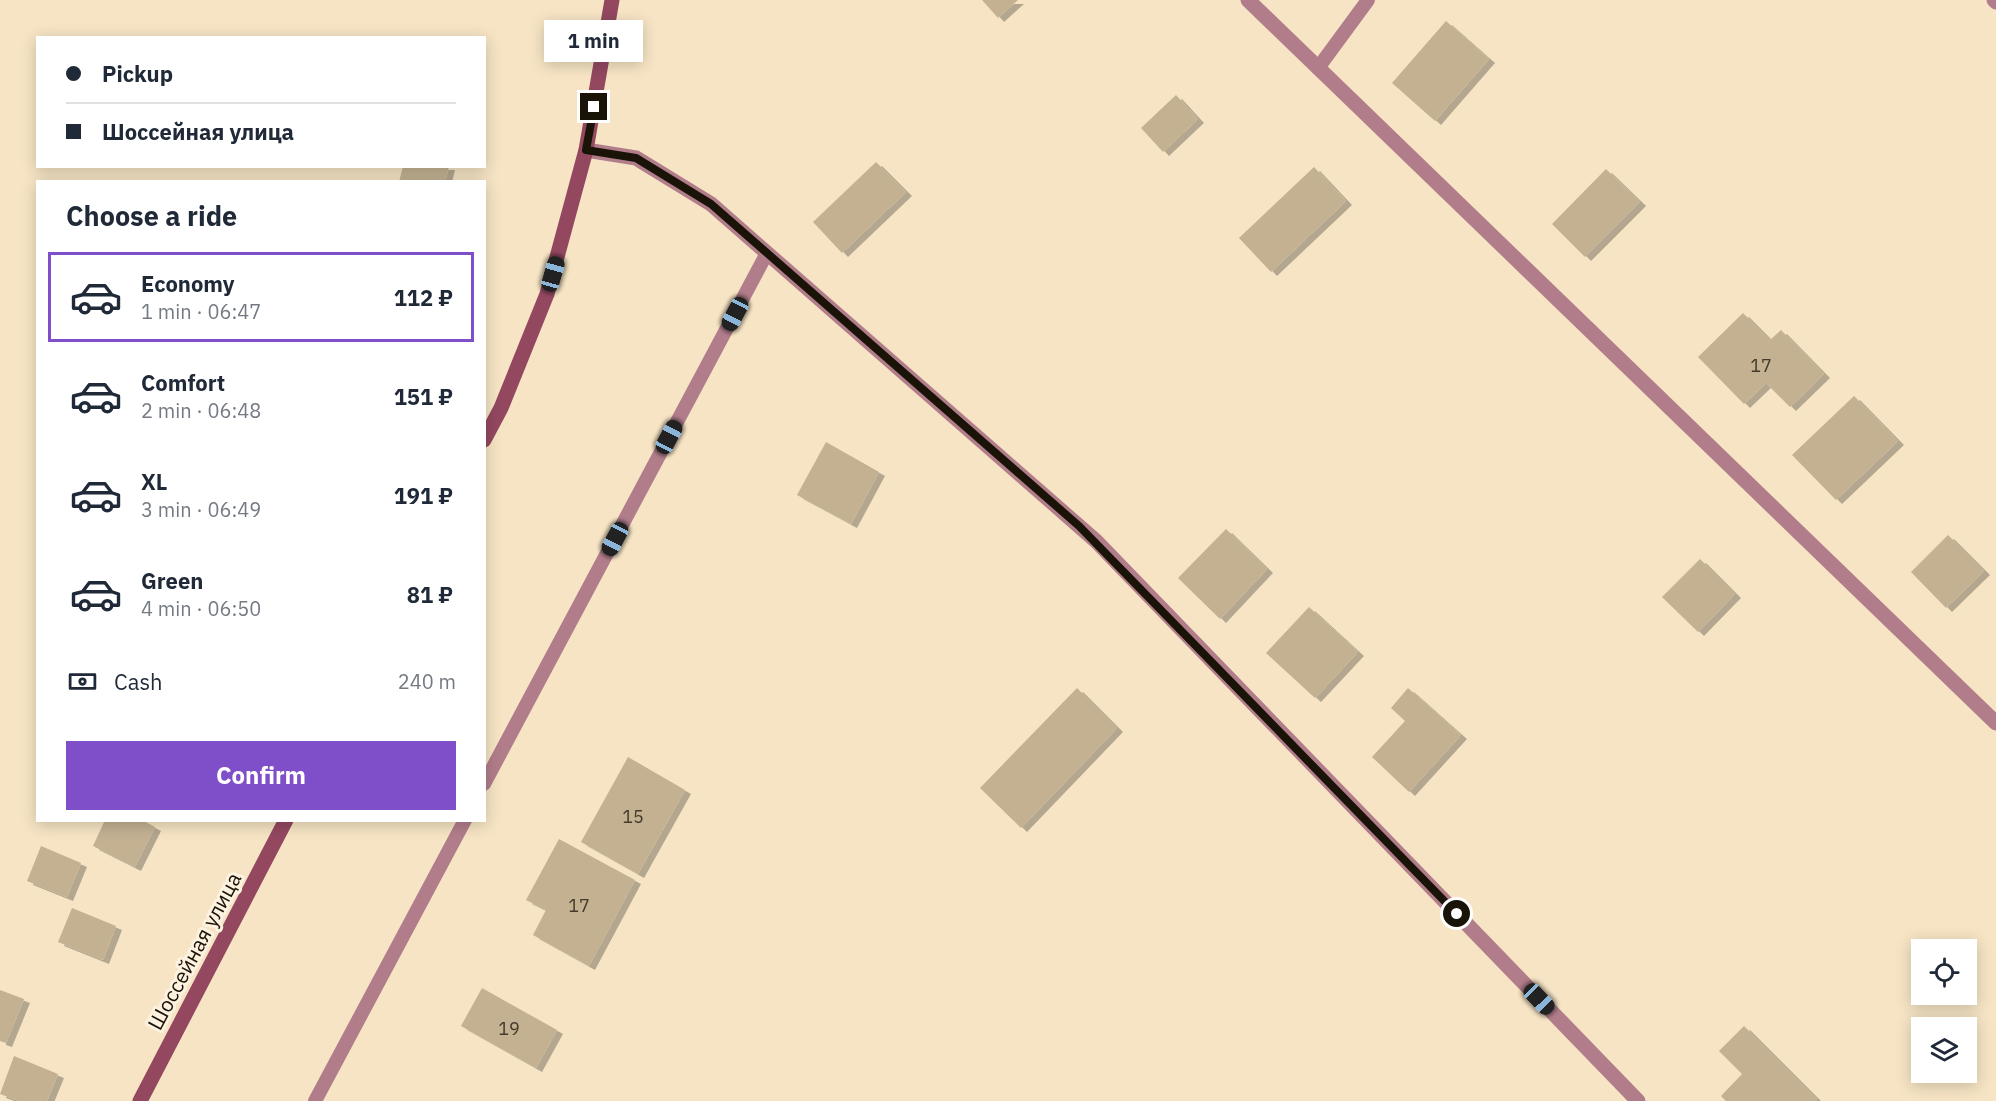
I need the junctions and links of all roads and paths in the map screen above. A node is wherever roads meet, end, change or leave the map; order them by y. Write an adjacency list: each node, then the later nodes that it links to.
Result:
1 (612, 0): 5 (main road)
2 (1248, 0): 4 (street)
3 (1368, 0): 4 (lane)
4 (1318, 68): 8 (street)
5 (586, 150): 6 (street); 7 (main road)
6 (767, 253): 9 (lane); 14 (street)
7 (486, 436)
8 (1996, 723)
9 (486, 780)
10 (285, 822): 12 (main road, Шоссейная улица)
11 (464, 822): 13 (lane)
12 (140, 1101)
13 (315, 1101)
14 (1638, 1101)

